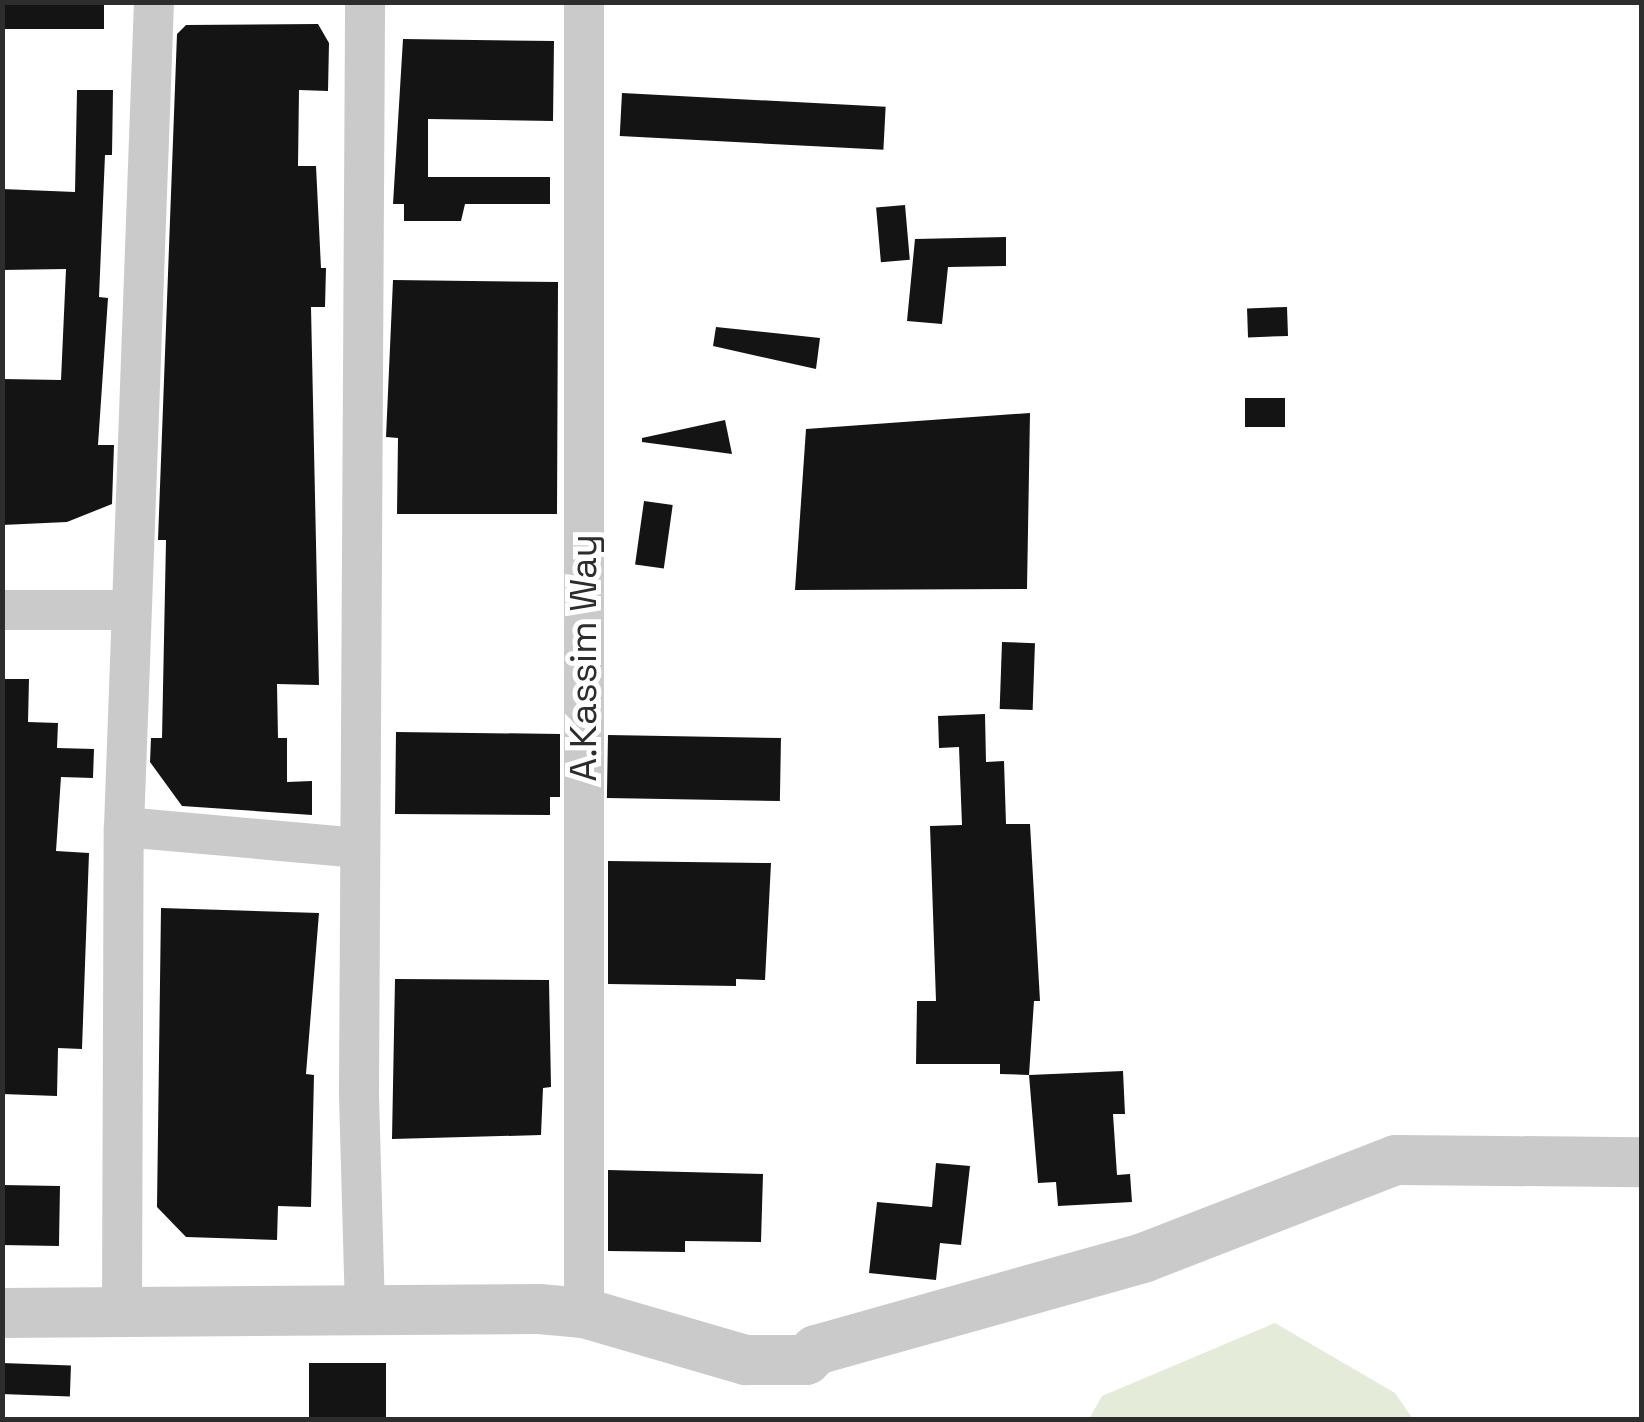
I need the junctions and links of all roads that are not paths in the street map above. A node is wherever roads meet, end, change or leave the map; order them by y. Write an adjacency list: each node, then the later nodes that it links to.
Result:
1 (154, 2): 5 (street)
2 (365, 2): 7 (street)
3 (584, 2): 12 (street, A.Kassim Way)
4 (2, 610): 5 (street)
5 (130, 610): 6 (street)
6 (124, 828): 7 (street); 9 (street)
7 (360, 848): 10 (street)
8 (1642, 1162): 12 (street)
9 (122, 1310): 10 (street); 11 (street)
10 (365, 1310): 12 (street)
11 (2, 1313)
12 (584, 1313)

